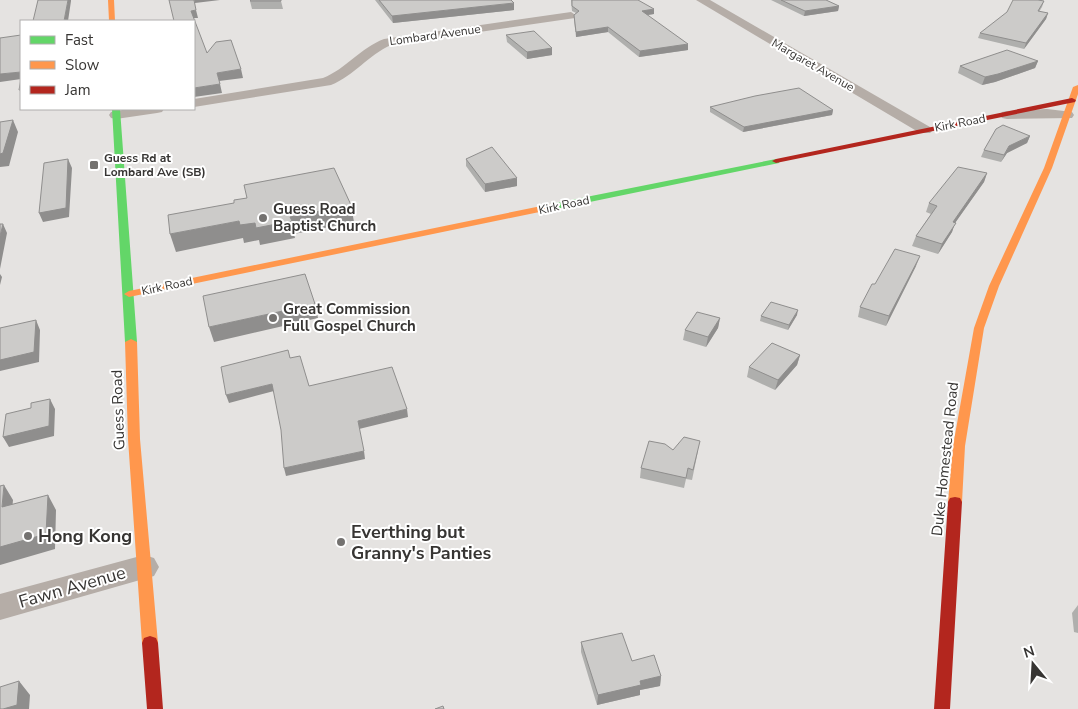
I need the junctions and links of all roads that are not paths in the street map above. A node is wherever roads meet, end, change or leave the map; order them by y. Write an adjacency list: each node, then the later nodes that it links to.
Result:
1 (111, 0): 4 (street)
2 (702, 0): 11 (street, Margaret Avenue)
3 (571, 16): 6 (street, Lombard Avenue)
4 (112, 20)
5 (1078, 83): 8 (street, Duke Homestead Road)
6 (195, 103)
7 (143, 110): 9 (street)
8 (1072, 110): 10 (street, Kirk Road); 16 (street, Duke Homestead Road)
9 (116, 112): 12 (street, Guess Road)
10 (998, 115): 11 (street, Kirk Road)
11 (925, 130): 12 (street, Kirk Road)
12 (129, 294): 13 (street, Guess Road)
13 (144, 567): 14 (street, Fawn Avenue); 15 (street, Guess Road)
14 (0, 607)
15 (155, 709)
16 (942, 709)

